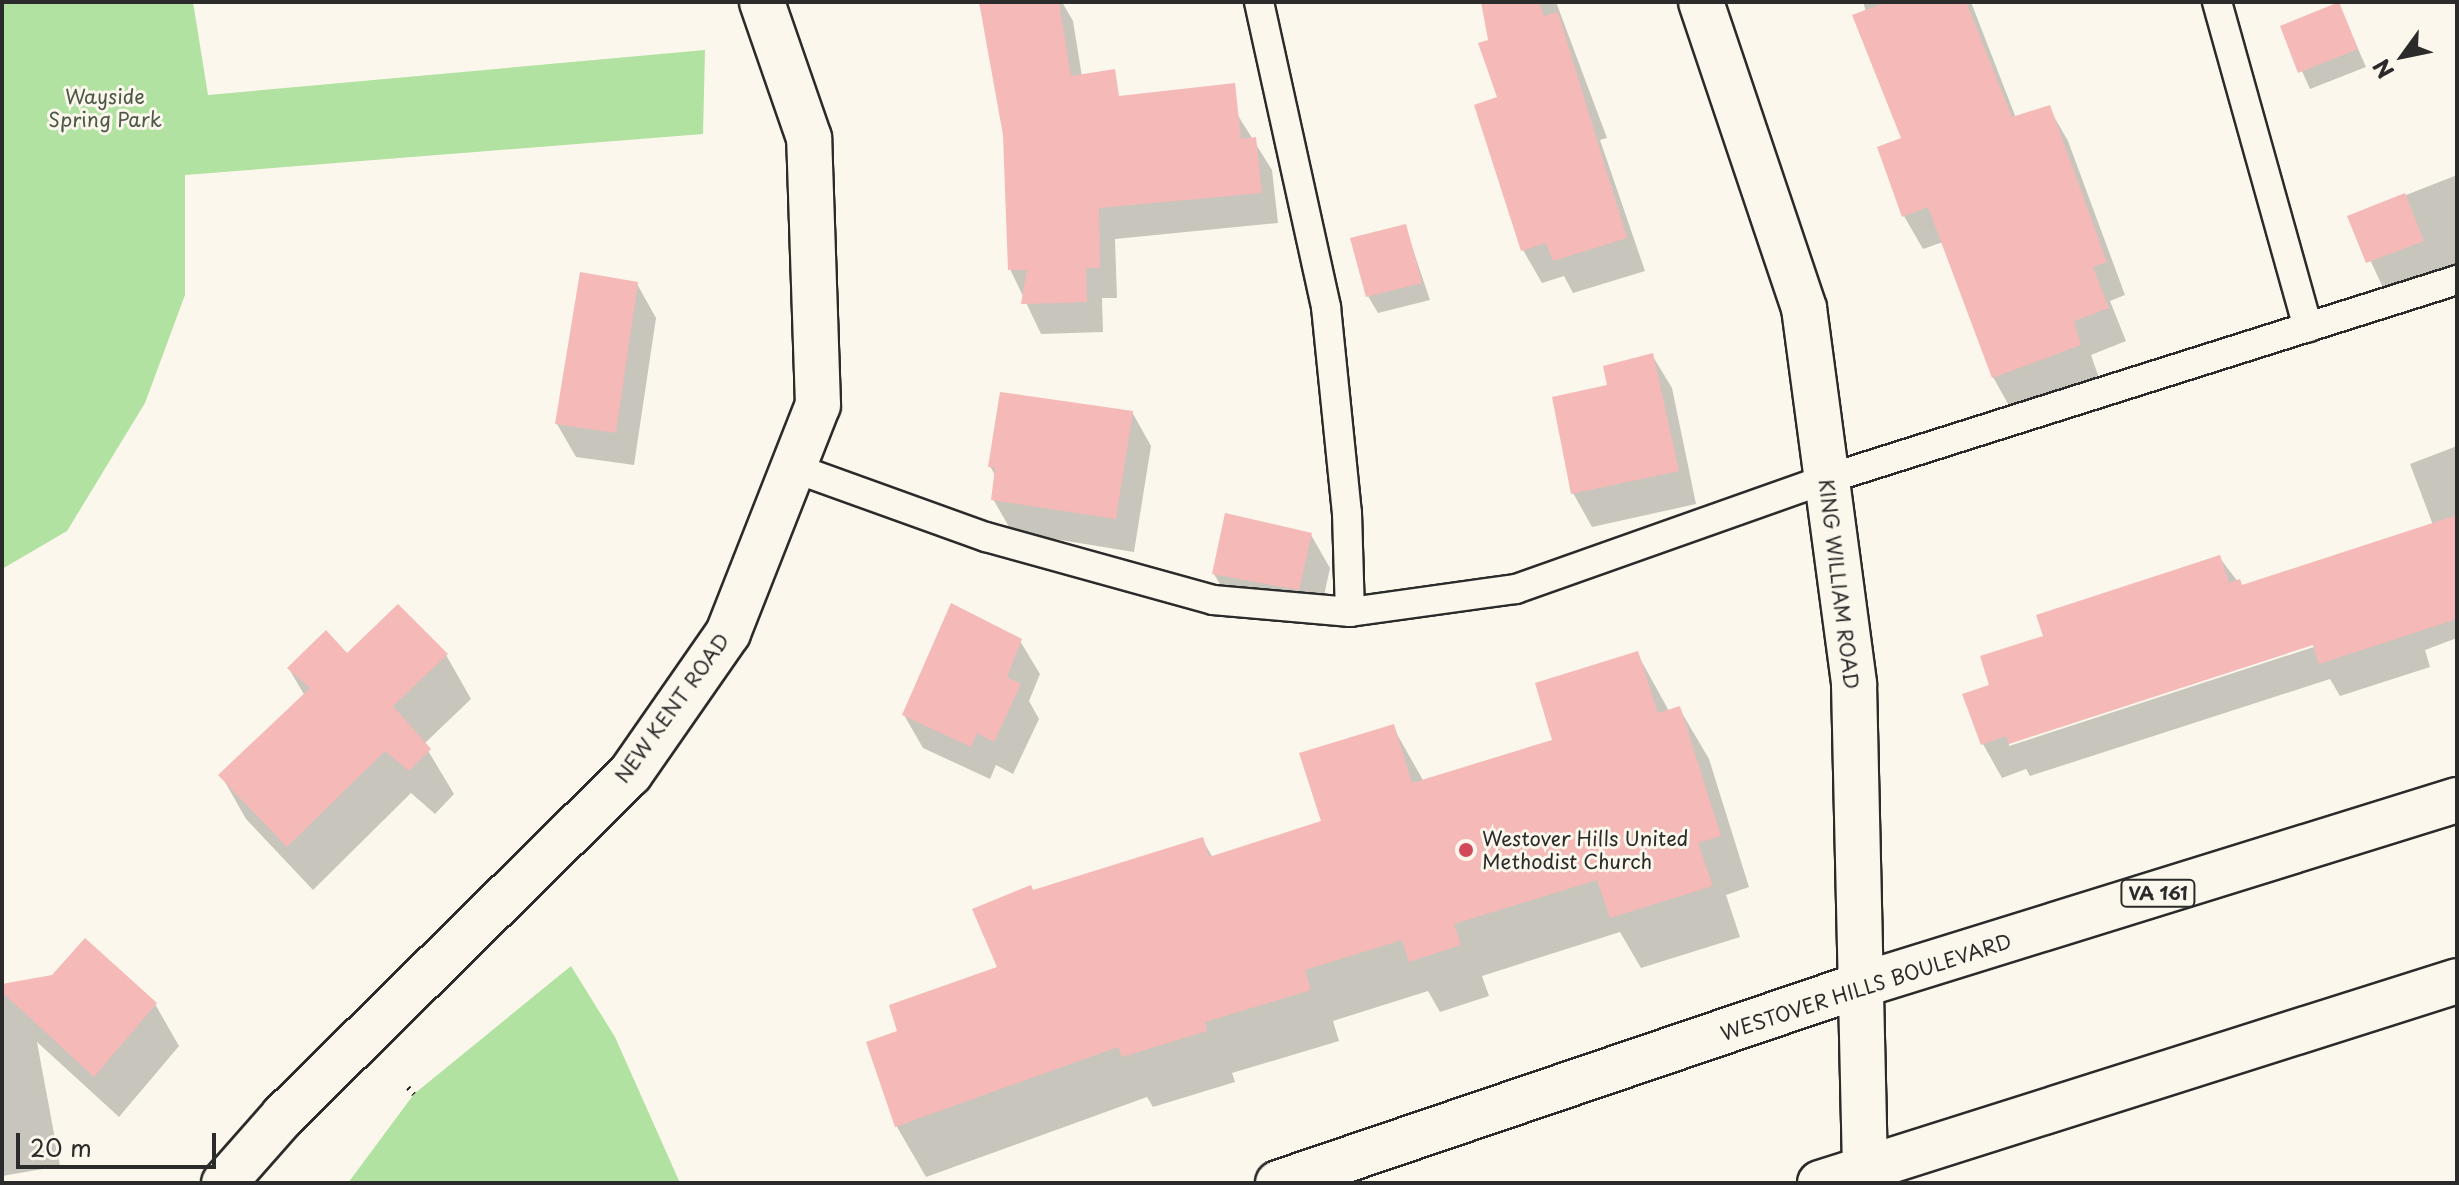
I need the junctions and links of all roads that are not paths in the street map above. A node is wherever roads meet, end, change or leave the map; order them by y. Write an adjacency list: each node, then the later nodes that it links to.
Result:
1 (762, 2): 7 (street, NEW KENT ROAD)
2 (1259, 2): 9 (lane)
3 (1701, 2): 8 (street, KING WILLIAM ROAD)
4 (2217, 2): 6 (lane)
5 (2457, 280): 6 (lane)
6 (2308, 328): 8 (lane)
7 (794, 468): 9 (lane); 14 (street, NEW KENT ROAD)
8 (1827, 479): 9 (lane); 12 (street, KING WILLIAM ROAD)
9 (1350, 612)
10 (2457, 800): 12 (street, WESTOVER HILLS BOULEVARD / VA 161)
11 (2457, 981): 13 (street)
12 (1858, 986): 13 (street, KING WILLIAM ROAD); 15 (street, WESTOVER HILLS BOULEVARD / VA 161)
13 (1862, 1176): 16 (street)
14 (224, 1183)
15 (1278, 1183)
16 (1820, 1183)

